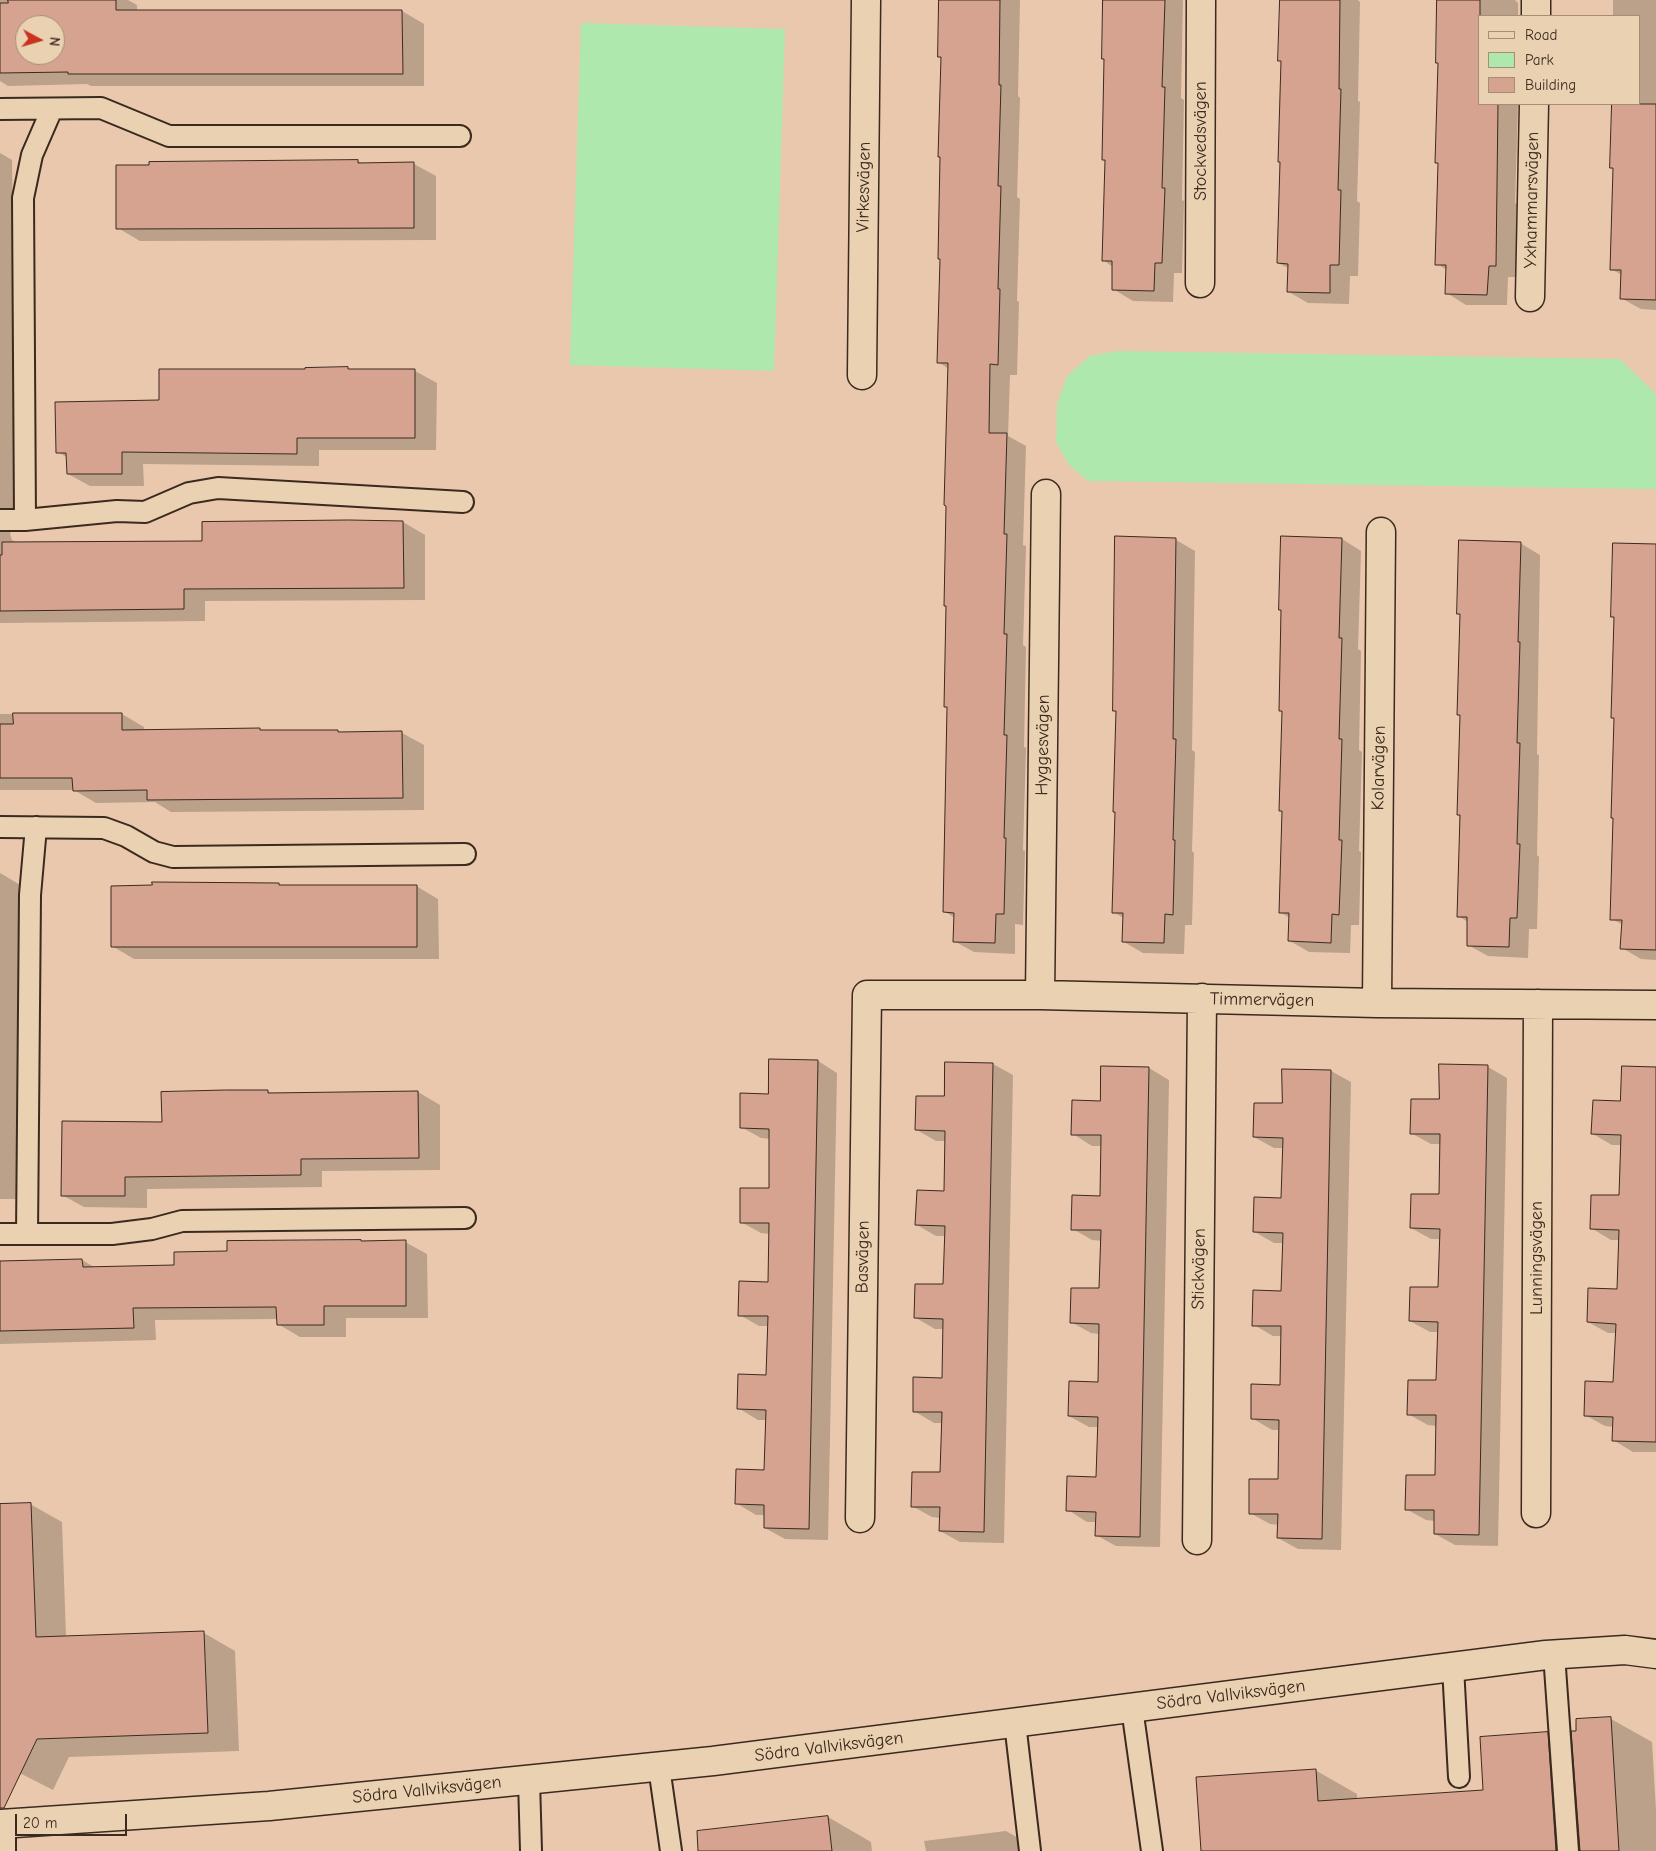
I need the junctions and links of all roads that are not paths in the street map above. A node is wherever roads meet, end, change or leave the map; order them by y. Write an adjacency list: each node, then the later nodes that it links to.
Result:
1 (866, 0): 11 (street, Virkesvägen)
2 (1201, 0): 9 (street, Stockvedsvägen)
3 (1536, 0): 4 (street)
4 (1536, 15)
5 (1534, 105): 10 (street, Yxhammarsvägen)
6 (52, 108): 7 (lane); 8 (lane); 15 (lane)
7 (0, 109)
8 (460, 136)
9 (1200, 283)
10 (1530, 297)
11 (862, 375)
12 (1046, 494): 21 (street, Hyggesvägen)
13 (463, 502): 15 (lane)
14 (0, 520): 15 (lane)
15 (25, 520)
16 (1382, 532): 23 (street, Kolarvägen)
17 (0, 827): 18 (lane)
18 (36, 827): 19 (lane); 28 (lane)
19 (464, 854)
20 (867, 995): 21 (street, Timmervägen); 30 (street, Basvägen)
21 (1040, 995): 22 (street, Timmervägen)
22 (1202, 998): 23 (street, Timmervägen); 31 (street, Stickvägen)
23 (1377, 1003): 24 (street, Timmervägen)
24 (1538, 1004): 25 (street, Timmervägen); 29 (street, Lunningsvägen)
25 (1656, 1005)
26 (465, 1218): 28 (lane)
27 (0, 1234): 28 (lane)
28 (27, 1234)
29 (1536, 1513)
30 (860, 1518)
31 (1197, 1540)
32 (1554, 1654): 33 (street, Södra Vallviksvägen); 34 (street, Södra Vallviksvägen); 46 (lane)
33 (1656, 1654)
34 (1453, 1667): 35 (street, Södra Vallviksvägen); 38 (lane)
35 (1132, 1708): 36 (street, Södra Vallviksvägen); 45 (lane)
36 (1015, 1723): 37 (street, Södra Vallviksvägen); 44 (lane)
37 (659, 1767): 39 (street, Södra Vallviksvägen); 43 (lane)
38 (1459, 1777)
39 (529, 1780): 40 (street, Södra Vallviksvägen); 42 (lane)
40 (2, 1824): 41 (lane)
41 (5, 1851)
42 (531, 1851)
43 (670, 1851)
44 (1030, 1851)
45 (1152, 1851)
46 (1568, 1851)

